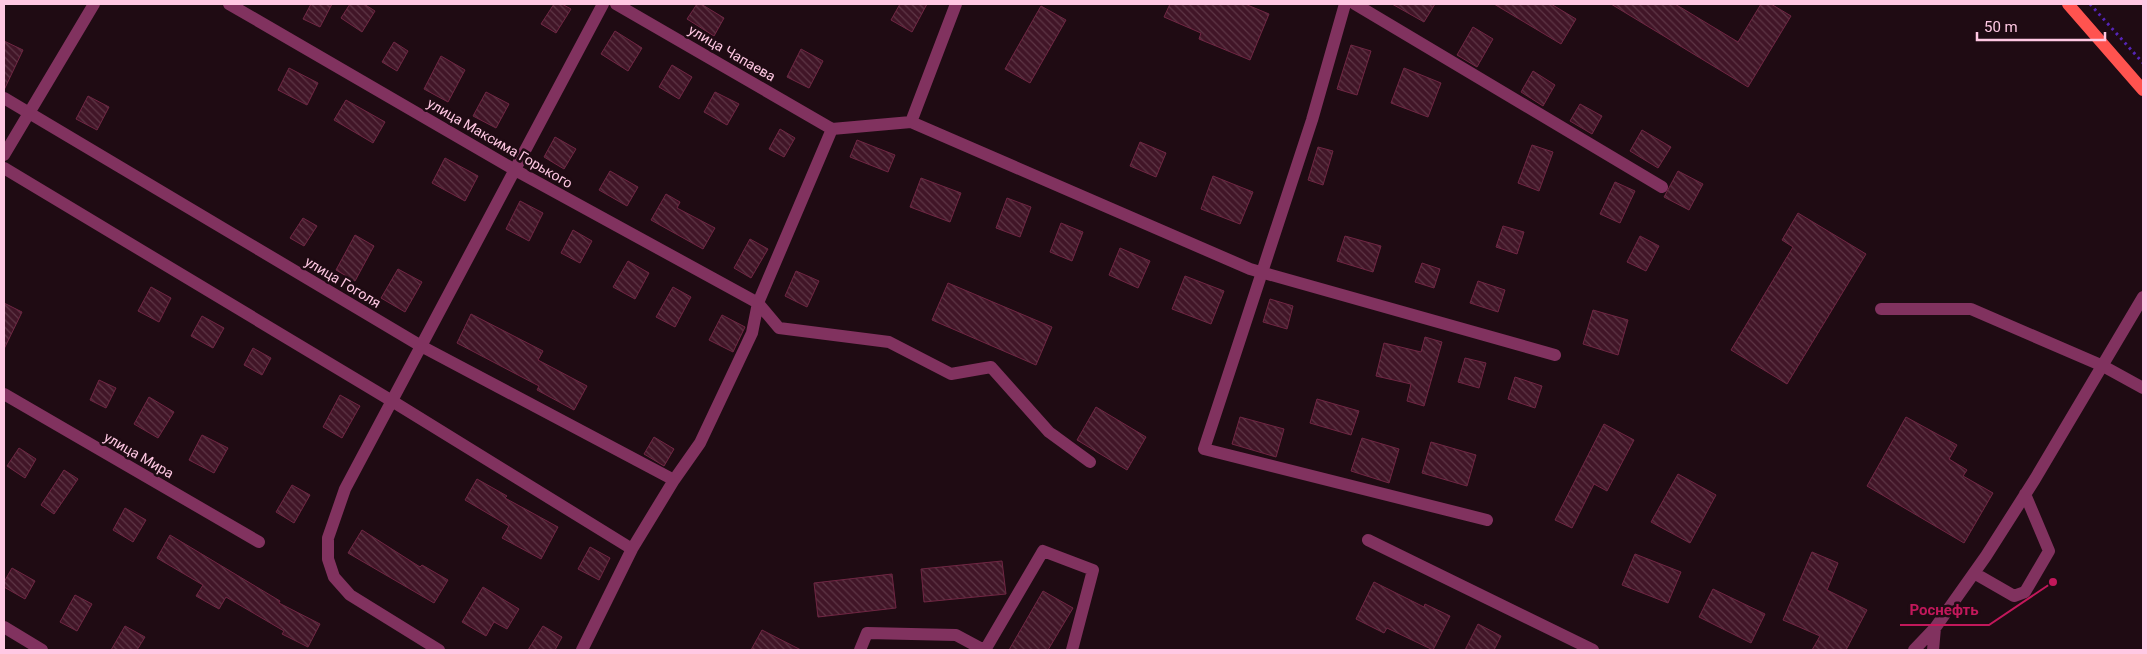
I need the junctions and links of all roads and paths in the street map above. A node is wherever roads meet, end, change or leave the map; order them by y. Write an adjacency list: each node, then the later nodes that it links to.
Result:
1 (94, 4): 13 (street)
2 (229, 4): 18 (street, улица Максима Горького)
3 (603, 4): 18 (street)
4 (616, 4): 15 (street, улица Чапаева)
5 (956, 4): 14 (street)
6 (1345, 4): 20 (street)
7 (1355, 4): 19 (street)
8 (2068, 4): 11 (main road)
9 (2090, 4): 10 (path)
10 (2143, 63)
11 (2143, 90)
12 (4, 98): 13 (street, улица Гоголя)
13 (29, 112): 16 (street); 24 (street, улица Гоголя)
14 (911, 122): 15 (street); 20 (street)
15 (832, 129): 22 (street)
16 (4, 155)
17 (4, 168): 29 (street)
18 (515, 170): 22 (street, улица Максима Горького); 24 (street)
19 (1662, 187)
20 (1262, 272): 25 (street); 33 (street)
21 (2143, 297): 26 (street)
22 (758, 304): 30 (street, улица Максима Горького); 31 (street)
23 (1882, 309): 26 (street)
24 (421, 346): 29 (street); 31 (street, улица Гоголя)
25 (1555, 355)
26 (2103, 366): 27 (street); 32 (street)
27 (2143, 388)
28 (4, 394): 35 (street, улица Мира)
29 (392, 401): 36 (street); 41 (street)
30 (1090, 462)
31 (674, 480): 36 (street)
32 (2025, 494): 37 (street); 37 (street)
33 (1487, 520)
34 (1368, 540): 46 (street)
35 (258, 542)
36 (632, 549): 42 (street)
37 (1974, 573): 39 (street)
38 (4, 628): 40 (street)
39 (1935, 628): 47 (street); 48 (street)
40 (42, 650)
41 (440, 650)
42 (582, 650)
43 (860, 650): 44 (street)
44 (984, 650): 45 (street)
45 (1072, 650)
46 (1593, 650)
47 (1914, 650)
48 (1933, 650)

